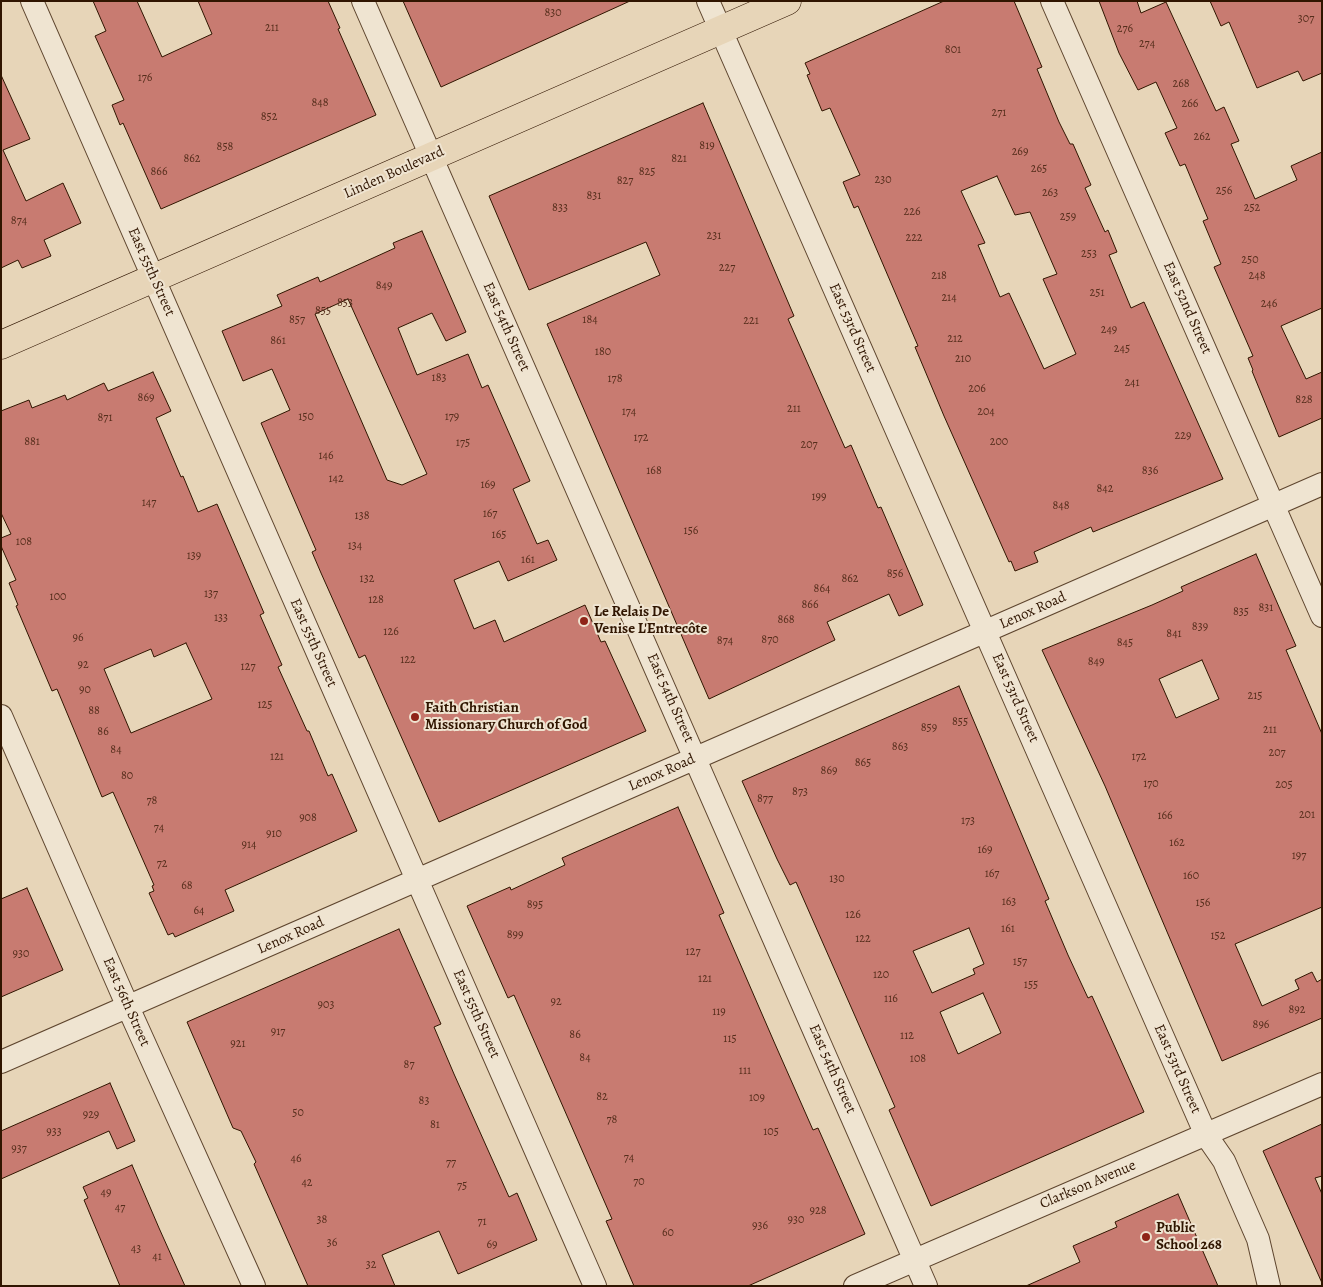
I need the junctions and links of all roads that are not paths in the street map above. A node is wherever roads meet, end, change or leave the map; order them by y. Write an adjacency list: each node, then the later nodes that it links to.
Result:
1 (32, 1): 8 (street, East 55th Street)
2 (363, 1): 7 (street, East 54th Street)
3 (708, 1): 6 (street, East 53rd Street)
4 (786, 1): 6 (highway, Linden Boulevard)
5 (1052, 1): 11 (street, East 52nd Street)
6 (721, 30): 7 (highway, Linden Boulevard); 13 (street, East 53rd Street)
7 (431, 156): 8 (highway, Linden Boulevard); 15 (street, East 54th Street)
8 (153, 279): 9 (highway, Linden Boulevard); 16 (street, East 55th Street)
9 (1, 345)
10 (1322, 484): 11 (street, Lenox Road)
11 (1274, 505): 12 (street, East 52nd Street); 13 (street, Lenox Road)
12 (1322, 616)
13 (986, 632): 15 (street, Lenox Road); 20 (street, East 53rd Street)
14 (1, 716): 17 (street, East 56th Street)
15 (696, 758): 16 (street, Lenox Road); 21 (street, East 54th Street)
16 (418, 881): 17 (street, Lenox Road); 23 (street, East 55th Street)
17 (128, 1007): 18 (street, Lenox Road); 22 (street, East 56th Street)
18 (1, 1062)
19 (1322, 1084): 20 (street, Clarkson Avenue)
20 (1206, 1135): 21 (street, Clarkson Avenue); 26 (street, East 53rd Street)
21 (914, 1258): 24 (street, Clarkson Avenue); 25 (street, East 54th Street)
22 (254, 1286)
23 (594, 1286)
24 (854, 1286)
25 (926, 1286)
26 (1269, 1286)

